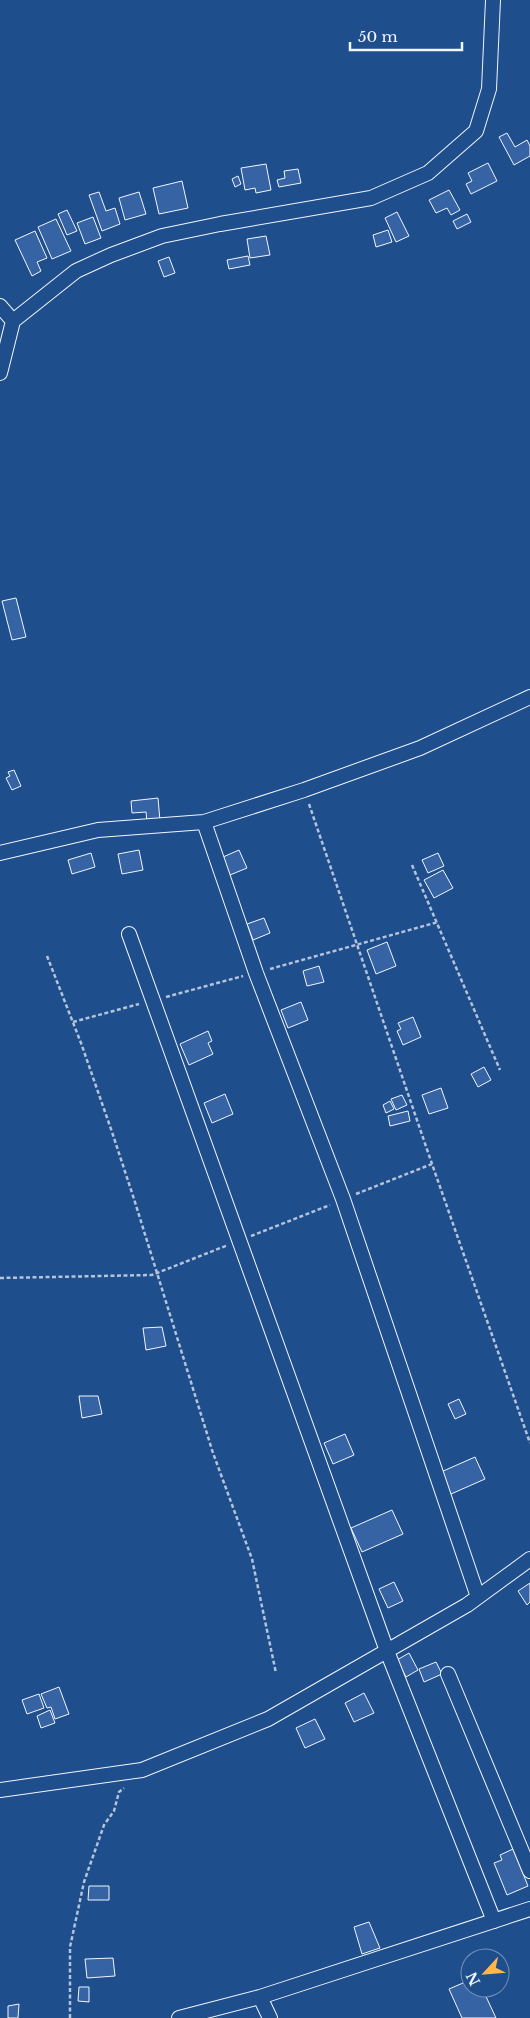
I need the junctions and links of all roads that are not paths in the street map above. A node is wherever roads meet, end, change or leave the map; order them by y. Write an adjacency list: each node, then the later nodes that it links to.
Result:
1 (493, 0): 3 (street)
2 (0, 306): 3 (street)
3 (13, 320): 4 (street)
4 (0, 373)
5 (530, 697): 6 (street)
6 (204, 822): 7 (street); 10 (street)
7 (0, 853)
8 (129, 934): 11 (street)
9 (530, 1559): 10 (street)
10 (478, 1597): 11 (street)
11 (387, 1651): 13 (street); 16 (street)
12 (448, 1674): 14 (street)
13 (0, 1790)
14 (530, 1871)
15 (530, 1909): 16 (street)
16 (494, 1921): 17 (street)
17 (260, 1997): 18 (street); 19 (street)
18 (179, 2018)
19 (270, 2018)

